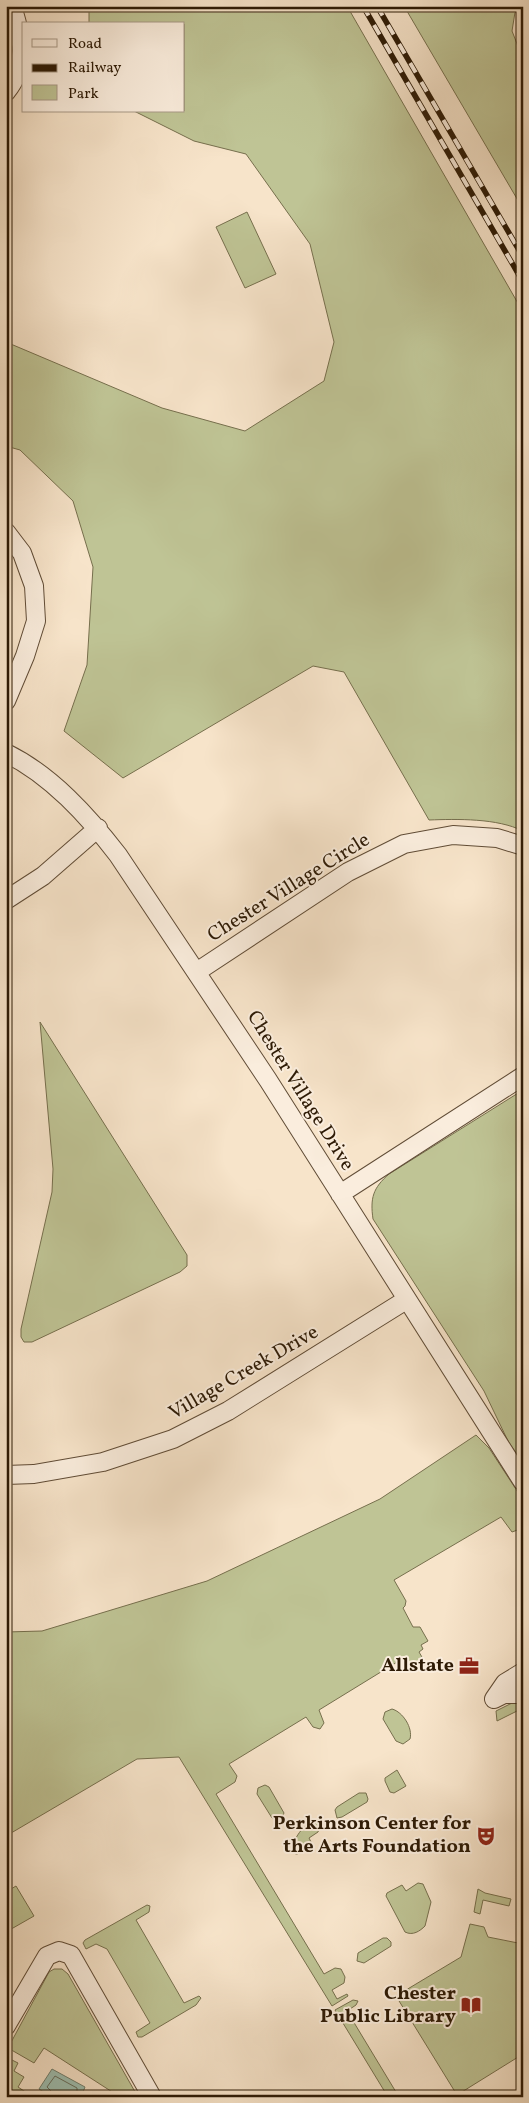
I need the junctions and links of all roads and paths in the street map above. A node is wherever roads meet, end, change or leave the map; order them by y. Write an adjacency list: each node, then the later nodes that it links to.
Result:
1 (12, 6): 2 (street)
2 (22, 44)
3 (22, 53): 4 (street)
4 (6, 92)
5 (6, 532): 6 (street)
6 (6, 701)
7 (6, 753): 8 (street, Chester Village Drive)
8 (98, 828): 10 (street); 11 (street, Chester Village Drive)
9 (523, 846): 11 (street, Chester Village Circle)
10 (6, 900)
11 (198, 971): 13 (street, Chester Village Drive)
12 (523, 1076): 13 (street)
13 (340, 1194): 14 (street, Chester Village Drive)
14 (406, 1300): 15 (street, Village Creek Drive); 16 (street, Chester Village Drive)
15 (6, 1475)
16 (523, 1482)
17 (523, 1672): 18 (street)
18 (523, 1694)
19 (6, 2026): 20 (street)
20 (152, 2097)

